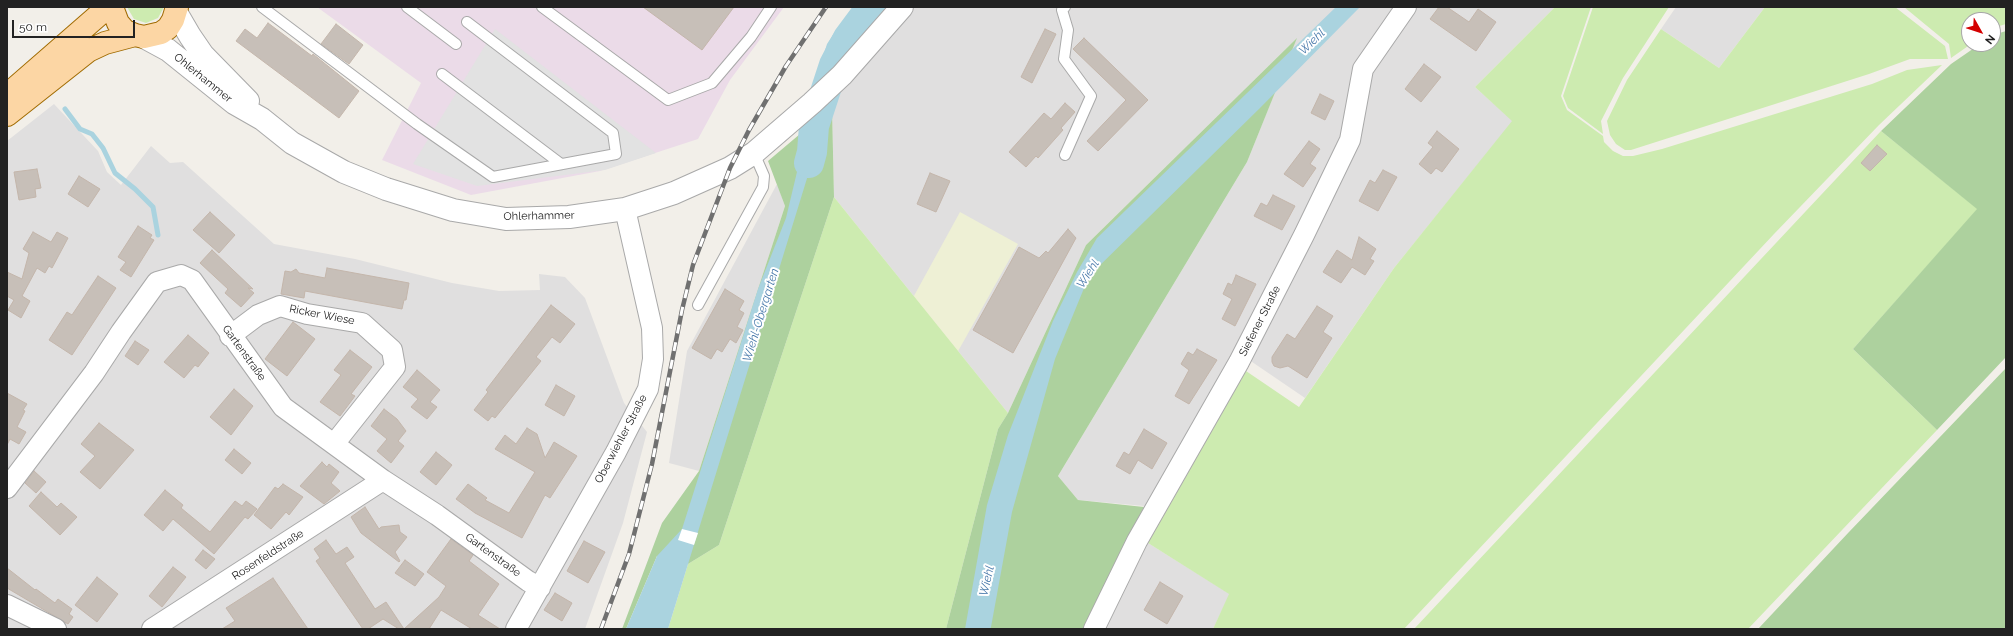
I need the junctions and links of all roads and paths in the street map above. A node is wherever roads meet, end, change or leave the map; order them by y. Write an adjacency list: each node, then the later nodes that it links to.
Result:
1 (108, 7): 15 (main road)
2 (112, 7): 12 (main road)
3 (262, 7): 20 (lane)
4 (407, 7): 13 (lane)
5 (542, 7): 6 (lane)
6 (771, 7)
7 (902, 7): 18 (street, Ohlerhammer)
8 (1065, 7): 19 (lane)
9 (1406, 7): 32 (street, Siefener Straße)
10 (177, 10): 12 (main road); 17 (street, Ohlerhammer)
11 (467, 22): 20 (lane)
12 (139, 36): 16 (main road); 17 (street, Ohlerhammer)
13 (456, 44)
14 (442, 74): 20 (lane)
15 (7, 95)
16 (7, 115)
17 (262, 119): 21 (street, Ohlerhammer)
18 (754, 153): 21 (street, Ohlerhammer); 22 (lane)
19 (1065, 155)
20 (561, 164)
21 (625, 209): 27 (street, Oberwiehler Straße)
22 (698, 305)
23 (230, 336): 24 (street, Gartenstraße); 24 (street, Ricker Wiese); 26 (street, Gartenstraße)
24 (334, 444): 25 (street, Gartenstraße)
25 (383, 480): 27 (street, Gartenstraße); 30 (street, Rosenfeldstraße)
26 (7, 488)
27 (540, 588): 31 (street, Oberwiehler Straße)
28 (7, 605): 29 (street)
29 (56, 629)
30 (152, 629)
31 (516, 629)
32 (1094, 629)

